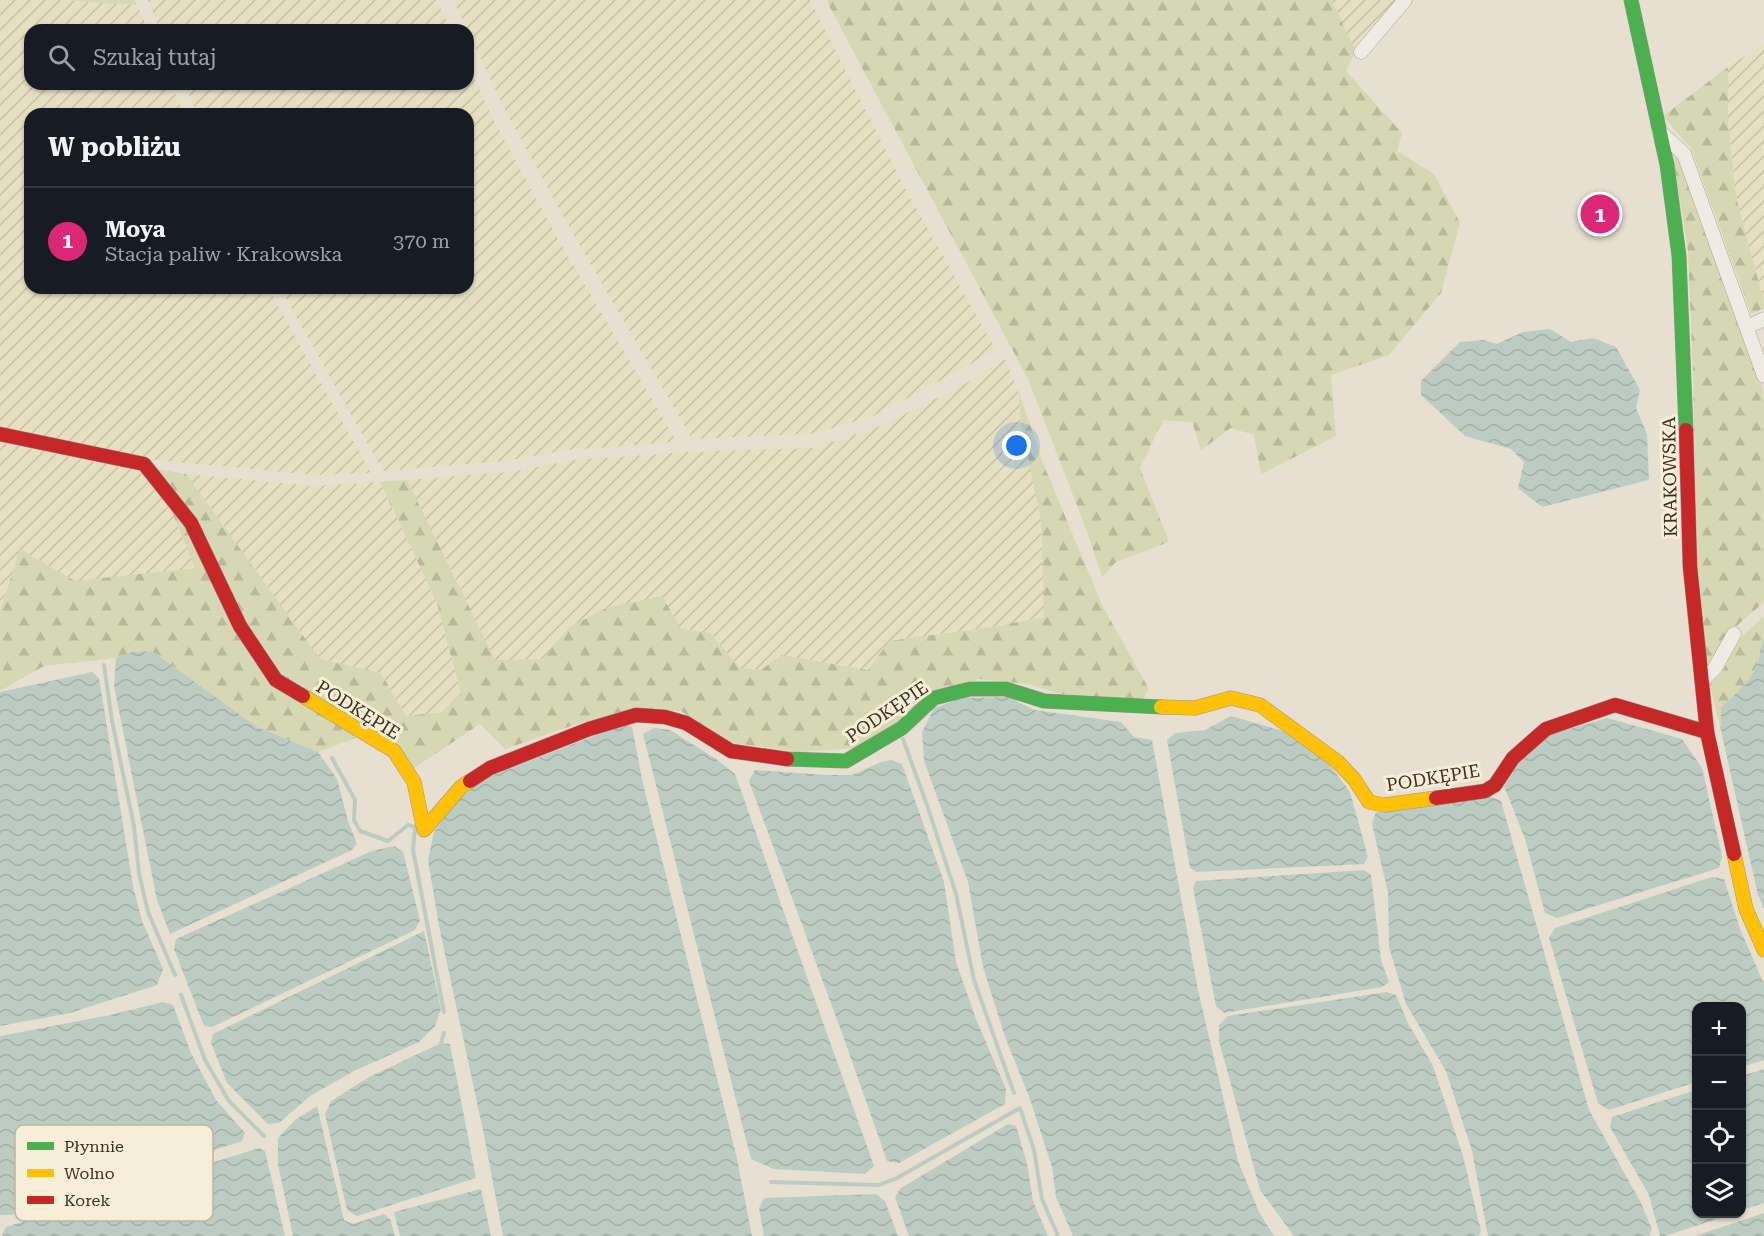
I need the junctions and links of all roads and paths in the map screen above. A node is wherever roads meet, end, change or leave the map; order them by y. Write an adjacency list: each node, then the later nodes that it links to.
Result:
1 (1404, 0): 3 (street)
2 (1631, 0): 4 (street, KRAKOWSKA)
3 (1360, 52)
4 (1659, 131): 6 (street); 10 (street, KRAKOWSKA)
5 (1764, 319): 6 (street)
6 (1747, 327): 7 (street)
7 (1764, 376)
8 (0, 434): 11 (street, PODKĘPIE)
9 (1734, 634): 10 (street)
10 (1701, 681): 11 (street, KRAKOWSKA)
11 (1707, 732): 12 (street, KRAKOWSKA)
12 (1764, 950)

